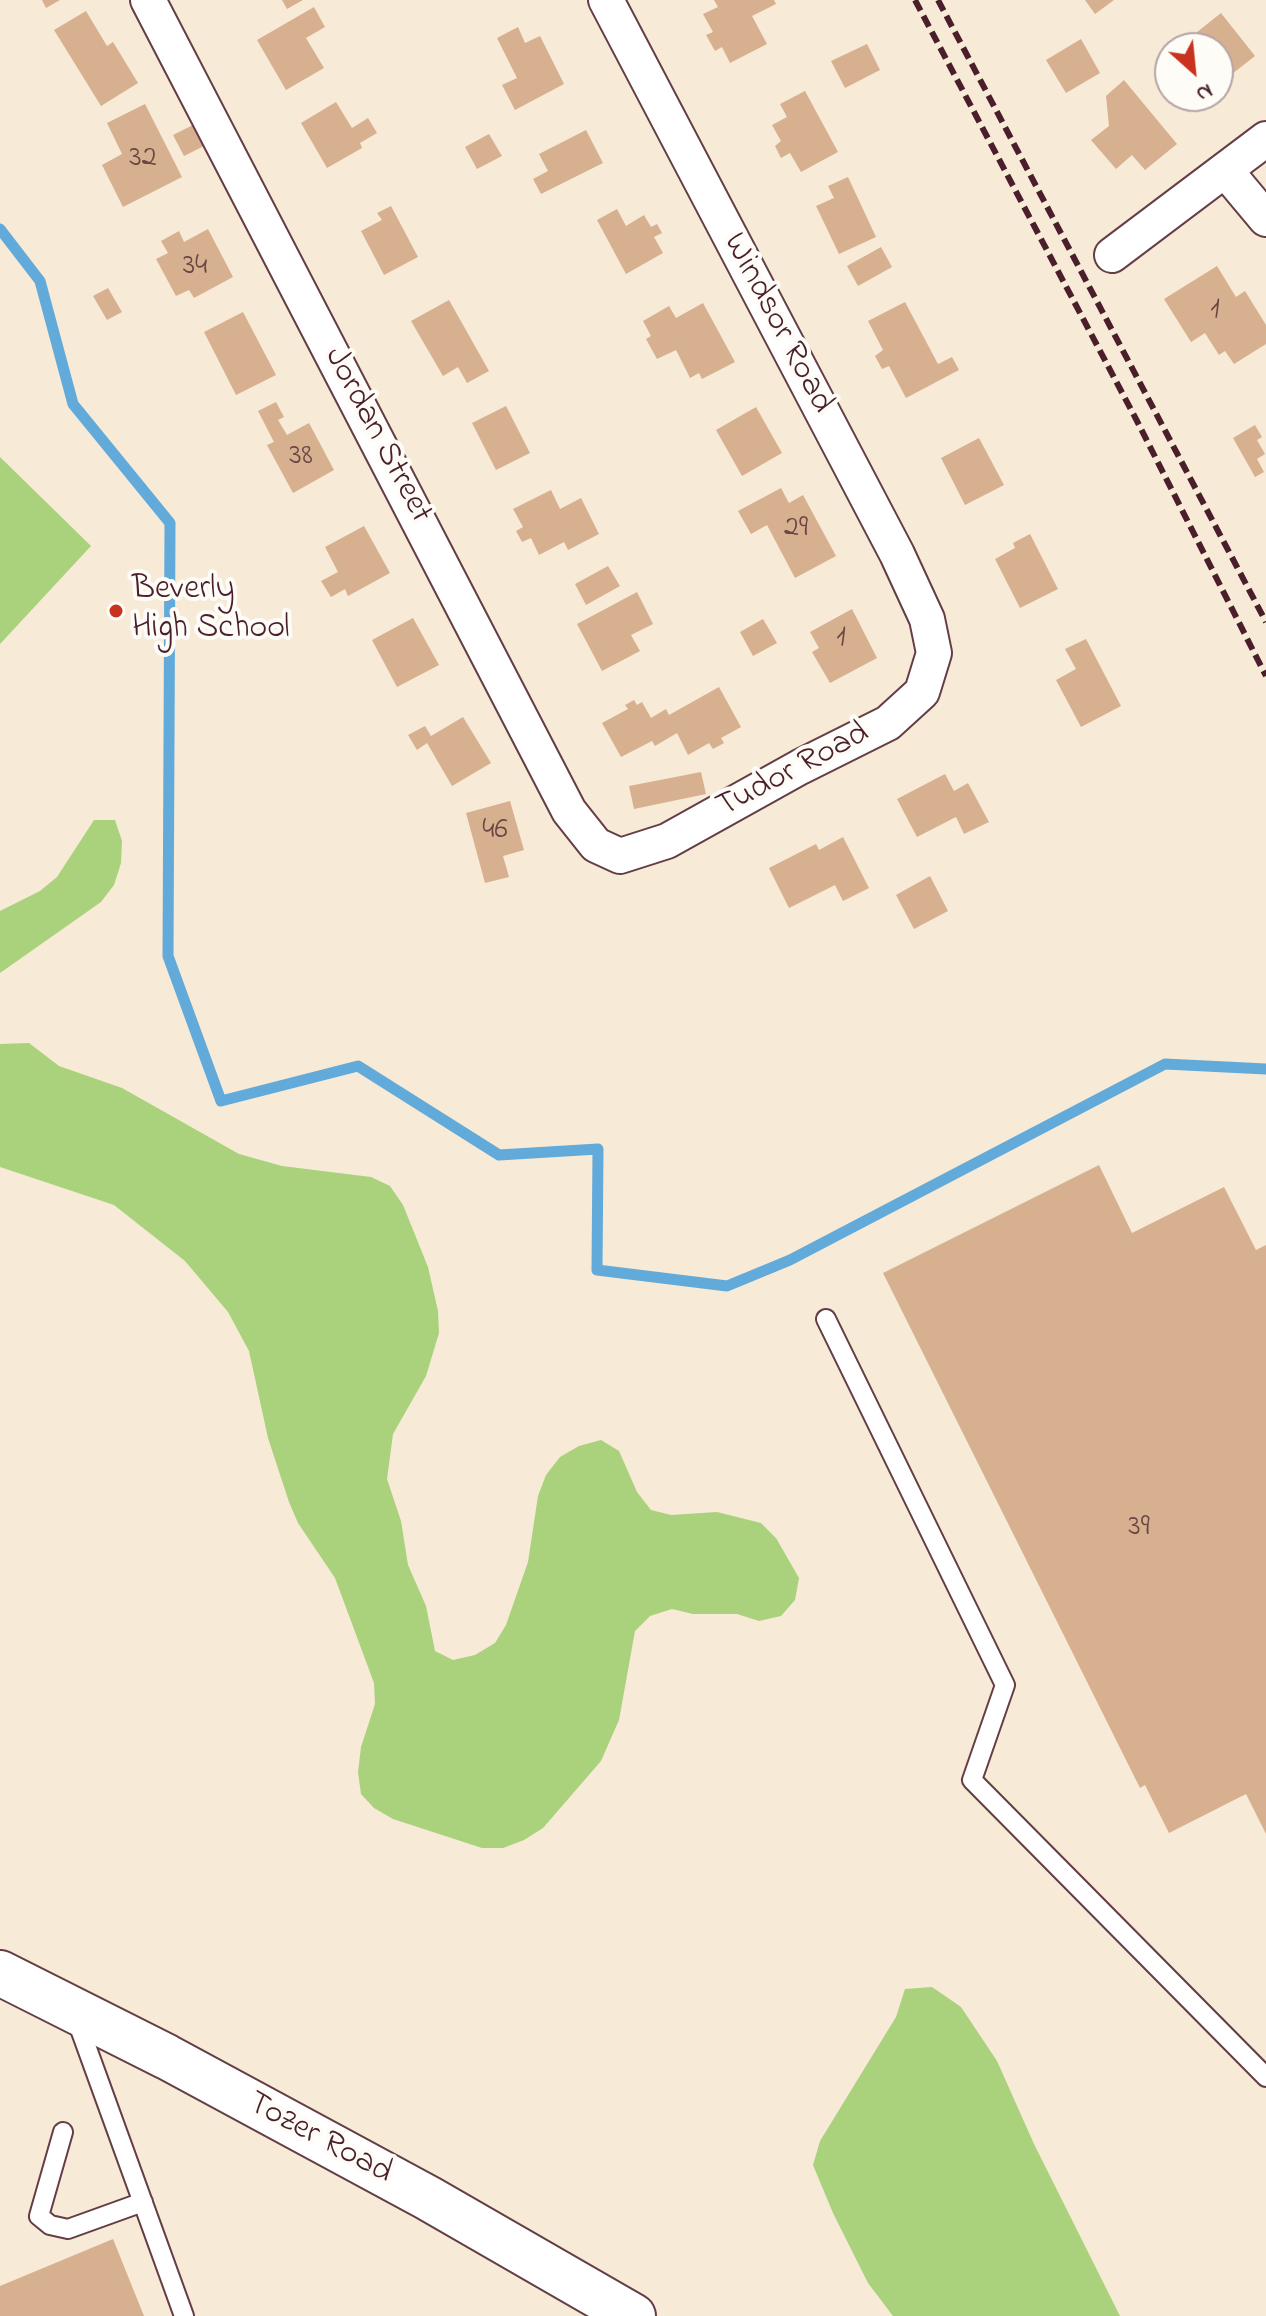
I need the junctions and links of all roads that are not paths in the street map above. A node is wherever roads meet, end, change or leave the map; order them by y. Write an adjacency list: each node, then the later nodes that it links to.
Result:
1 (148, 0): 8 (street, Jordan Street)
2 (606, 0): 7 (street, Windsor Road)
3 (1266, 139): 4 (street)
4 (1225, 170): 5 (street); 6 (street)
5 (1266, 219)
6 (1112, 255)
7 (934, 653): 8 (street, Tudor Road)
8 (620, 856)
9 (826, 1319): 12 (lane)
10 (0, 1973): 11 (main road, Tozer Road)
11 (74, 2011): 14 (lane); 16 (main road, Tozer Road)
12 (1266, 2077)
13 (63, 2132): 14 (lane)
14 (143, 2202): 15 (lane)
15 (184, 2316)
16 (633, 2316)

